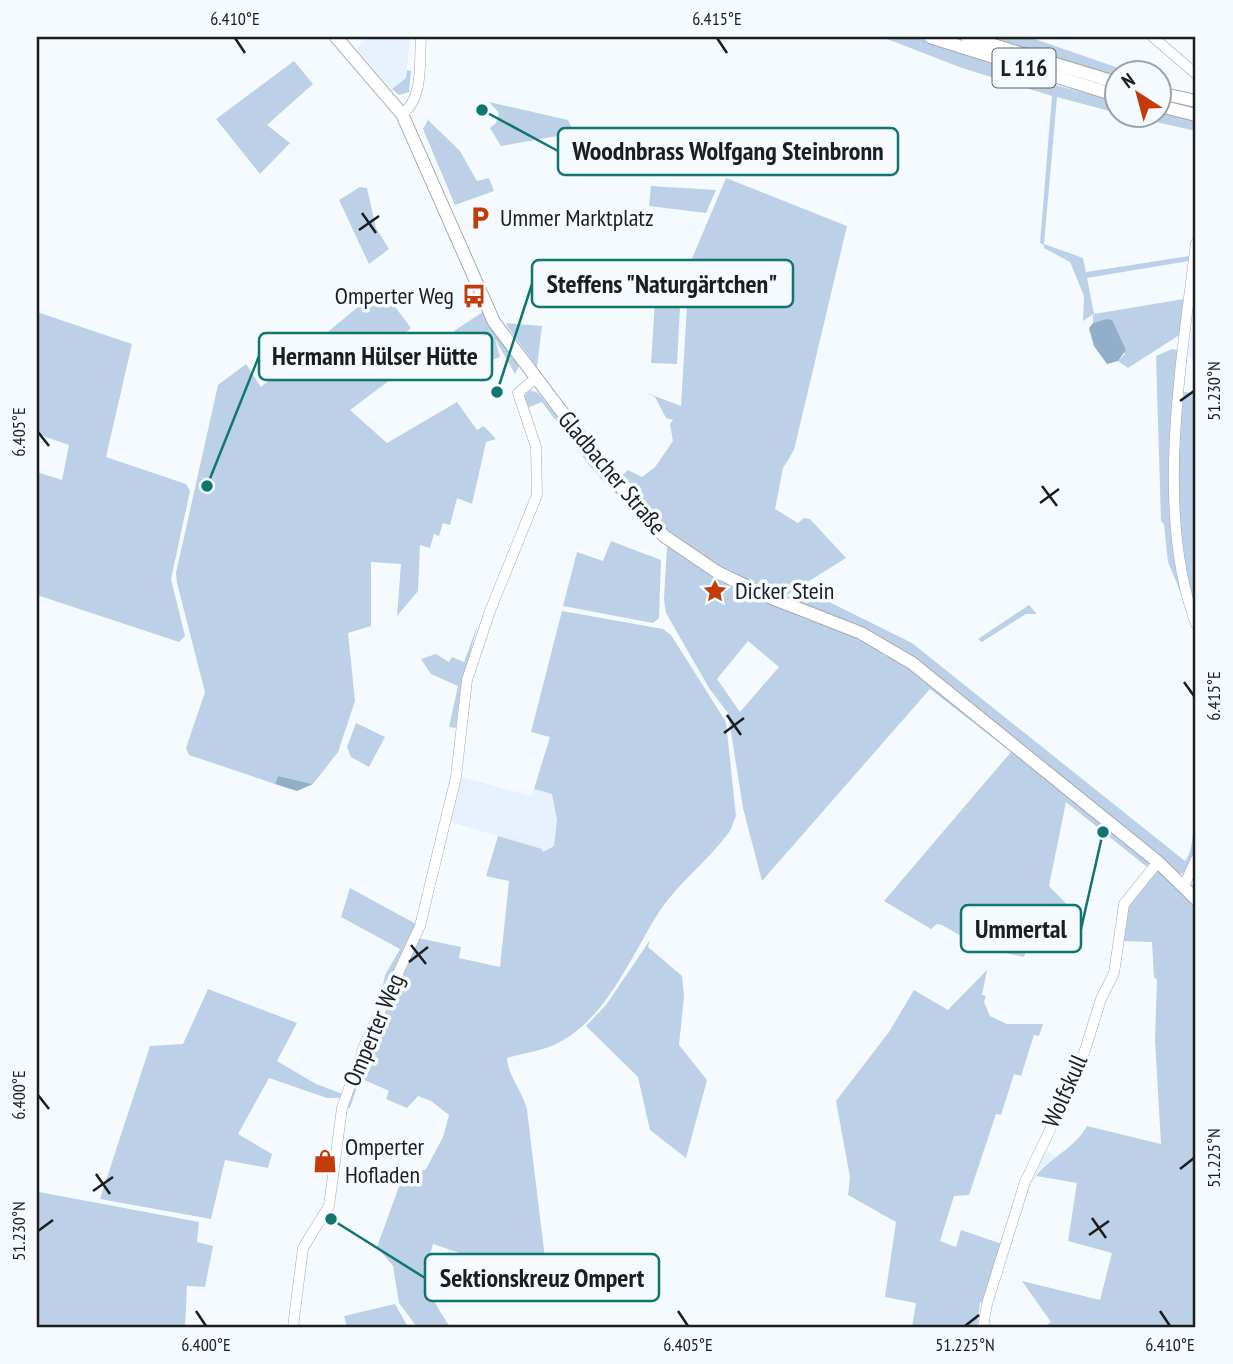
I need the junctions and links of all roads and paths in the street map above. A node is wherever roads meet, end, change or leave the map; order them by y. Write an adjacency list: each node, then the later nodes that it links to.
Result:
1 (336, 37): 12 (main road, Gladbacher Straße)
2 (421, 37): 12 (street)
3 (930, 37): 8 (main road, L 116)
4 (967, 37): 7 (main road, L 116)
5 (1153, 37): 6 (street)
6 (1196, 74)
7 (1104, 79)
8 (1104, 92)
9 (1174, 96): 10 (main road)
10 (1196, 101)
11 (1174, 110): 13 (main road)
12 (402, 114): 17 (main road, Gladbacher Straße)
13 (1196, 115)
14 (1196, 243): 15 (street)
15 (1184, 361): 16 (street); 18 (street)
16 (1196, 362)
17 (536, 378): 20 (main road, Gladbacher Straße); 23 (street, Omperter Weg)
18 (1196, 624)
19 (1196, 859): 21 (street)
20 (1158, 862): 21 (main road, Gladbacher Straße); 24 (street, Wolfskull)
21 (1184, 887): 22 (main road, Gladbacher Straße)
22 (1196, 899)
23 (293, 1327)
24 (983, 1327)

